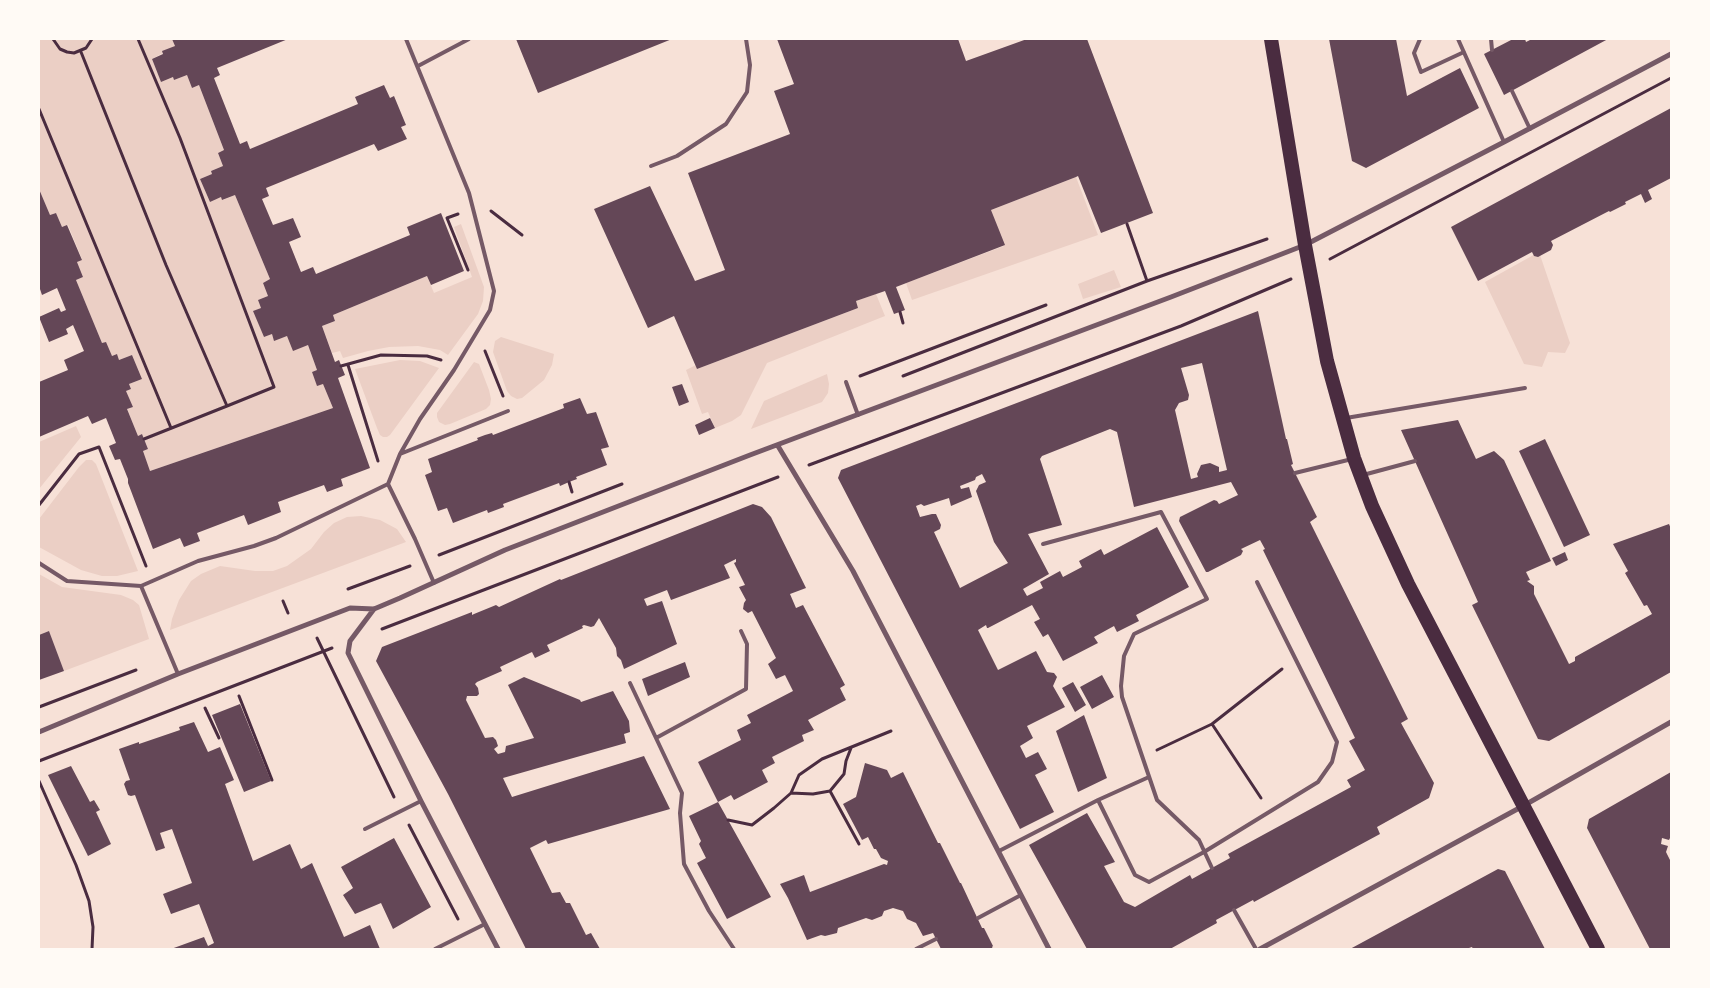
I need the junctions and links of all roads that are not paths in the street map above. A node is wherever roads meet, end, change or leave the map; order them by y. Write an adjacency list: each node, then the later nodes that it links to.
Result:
1 (406, 39): 11 (lane)
2 (469, 39): 11 (lane)
3 (746, 39): 15 (lane)
4 (1271, 39): 16 (highway)
5 (1420, 39): 9 (lane)
6 (1458, 39): 9 (lane)
7 (1491, 39): 8 (lane)
8 (1492, 50)
9 (1464, 52): 14 (lane)
10 (1671, 54): 13 (street)
11 (418, 66): 23 (lane)
12 (1512, 91): 13 (lane)
13 (1530, 129): 14 (street)
14 (1504, 142): 16 (street)
15 (651, 166)
16 (1305, 244): 20 (street); 21 (highway)
17 (846, 382): 20 (lane)
18 (1525, 388): 21 (lane)
19 (508, 411): 23 (lane)
20 (858, 416): 22 (street)
21 (1342, 418): 24 (highway)
22 (778, 446): 32 (street); 46 (street)
23 (400, 454): 28 (lane)
24 (1354, 458): 26 (lane); 27 (highway)
25 (1415, 461): 27 (lane)
26 (1295, 474)
27 (1361, 476): 44 (highway)
28 (388, 484): 32 (lane); 33 (lane)
29 (1042, 544): 41 (lane)
30 (39, 563): 33 (lane)
31 (1257, 582): 47 (lane)
32 (434, 583): 34 (street)
33 (142, 586): 36 (lane)
34 (374, 609): 36 (street); 42 (street)
35 (741, 631): 40 (lane)
36 (178, 674): 39 (street)
37 (630, 683): 40 (lane)
38 (1671, 722): 44 (street)
39 (39, 732)
40 (656, 738): 56 (lane)
41 (1149, 777): 43 (lane); 47 (lane)
42 (421, 800): 45 (lane); 52 (street)
43 (1098, 800): 46 (lane); 47 (lane)
44 (1523, 806): 60 (street); 61 (highway)
45 (365, 829)
46 (999, 851): 49 (street)
47 (1204, 852): 48 (lane)
48 (1212, 868)
49 (1021, 895): 51 (lane); 58 (street)
50 (1234, 910): 59 (lane)
51 (978, 918)
52 (485, 924): 54 (lane); 55 (street)
53 (936, 939): 57 (lane)
54 (435, 949)
55 (498, 949)
56 (734, 949)
57 (916, 949)
58 (1049, 949)
59 (1256, 949)
60 (1260, 949)
61 (1598, 949)

